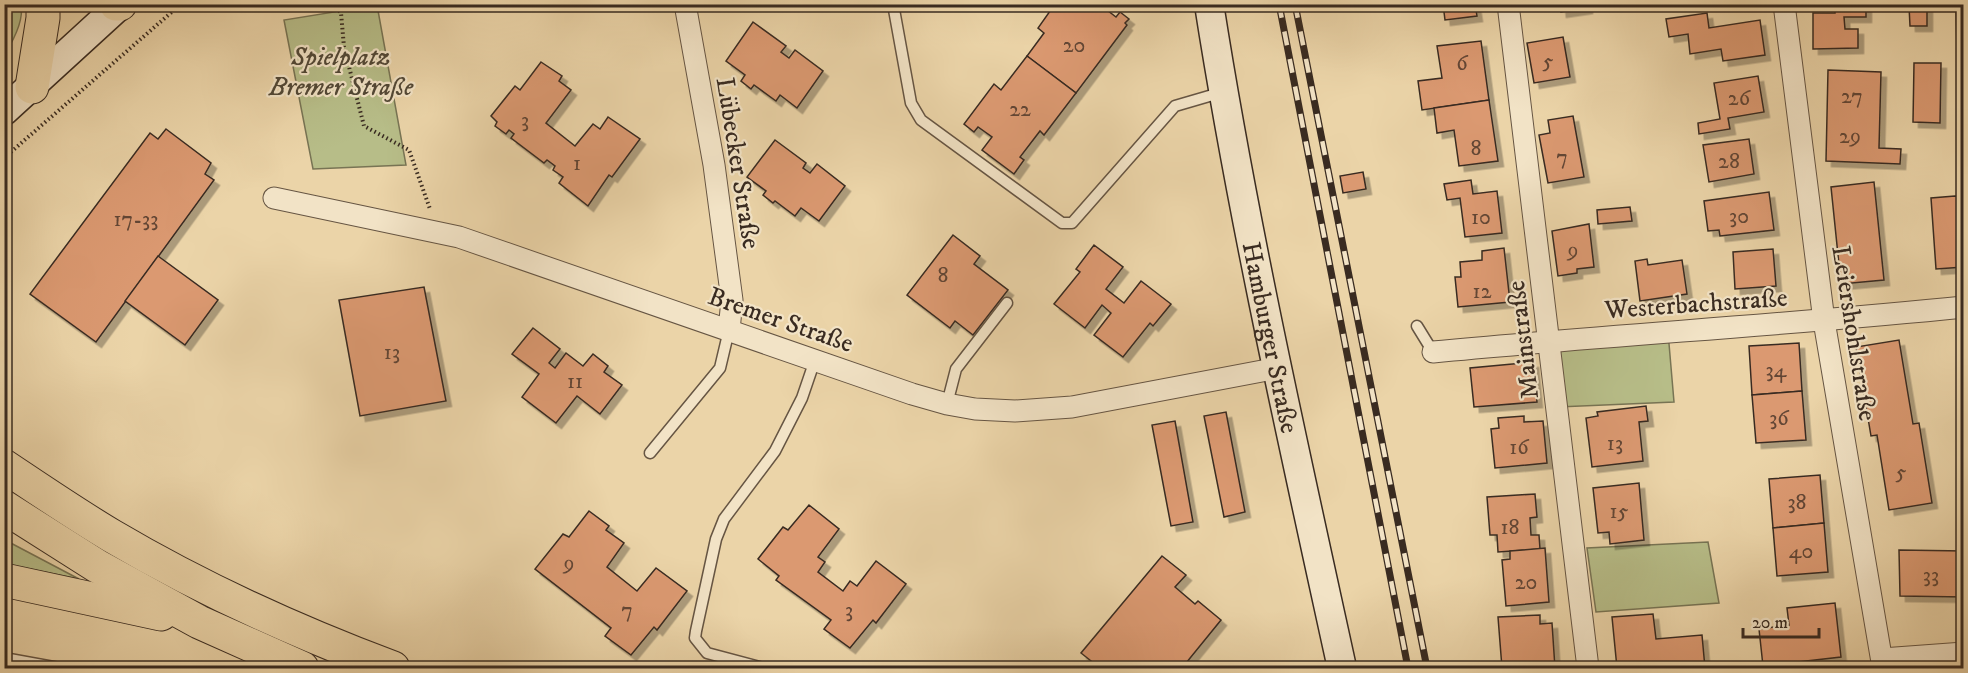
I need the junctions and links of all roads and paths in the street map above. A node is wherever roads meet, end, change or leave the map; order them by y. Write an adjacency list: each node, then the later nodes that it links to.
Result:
1 (43, 4): 10 (highway)
2 (181, 4): 13 (path)
3 (333, 4): 15 (path)
4 (685, 4): 20 (street, Lübecker Straße)
5 (893, 4): 11 (lane)
6 (1209, 4): 11 (street, Hamburger Straße)
7 (1508, 4): 21 (street, Mainstraße)
8 (1784, 4): 18 (street, Leiershohlstraße)
9 (119, 5): 10 (street)
10 (32, 87): 12 (street)
11 (1223, 92): 24 (street, Hamburger Straße)
12 (4, 111)
13 (4, 158)
14 (274, 198): 15 (street, Bremer Straße)
15 (432, 230): 20 (street, Bremer Straße)
16 (1007, 303): 25 (lane)
17 (1964, 307): 18 (street, Westerbachstraße)
18 (1824, 321): 21 (street, Westerbachstraße); 33 (street, Leiershohlstraße)
19 (1417, 326): 22 (lane)
20 (729, 330): 23 (street, Bremer Straße); 26 (lane)
21 (1550, 340): 22 (street, Westerbachstraße); 39 (street, Mainstraße)
22 (1433, 352)
23 (815, 360): 25 (street, Bremer Straße); 37 (lane)
24 (1278, 368): 25 (street, Bremer Straße); 38 (street, Hamburger Straße)
25 (947, 404)
26 (650, 453)
27 (4, 466): 36 (highway)
28 (4, 507): 30 (highway)
29 (4, 580): 30 (highway)
30 (199, 622): 35 (highway)
31 (1964, 653): 33 (street)
32 (4, 658): 34 (lane)
33 (1882, 664)
34 (59, 669)
35 (302, 669)
36 (393, 669)
37 (763, 669)
38 (1342, 669)
39 (1588, 669)

